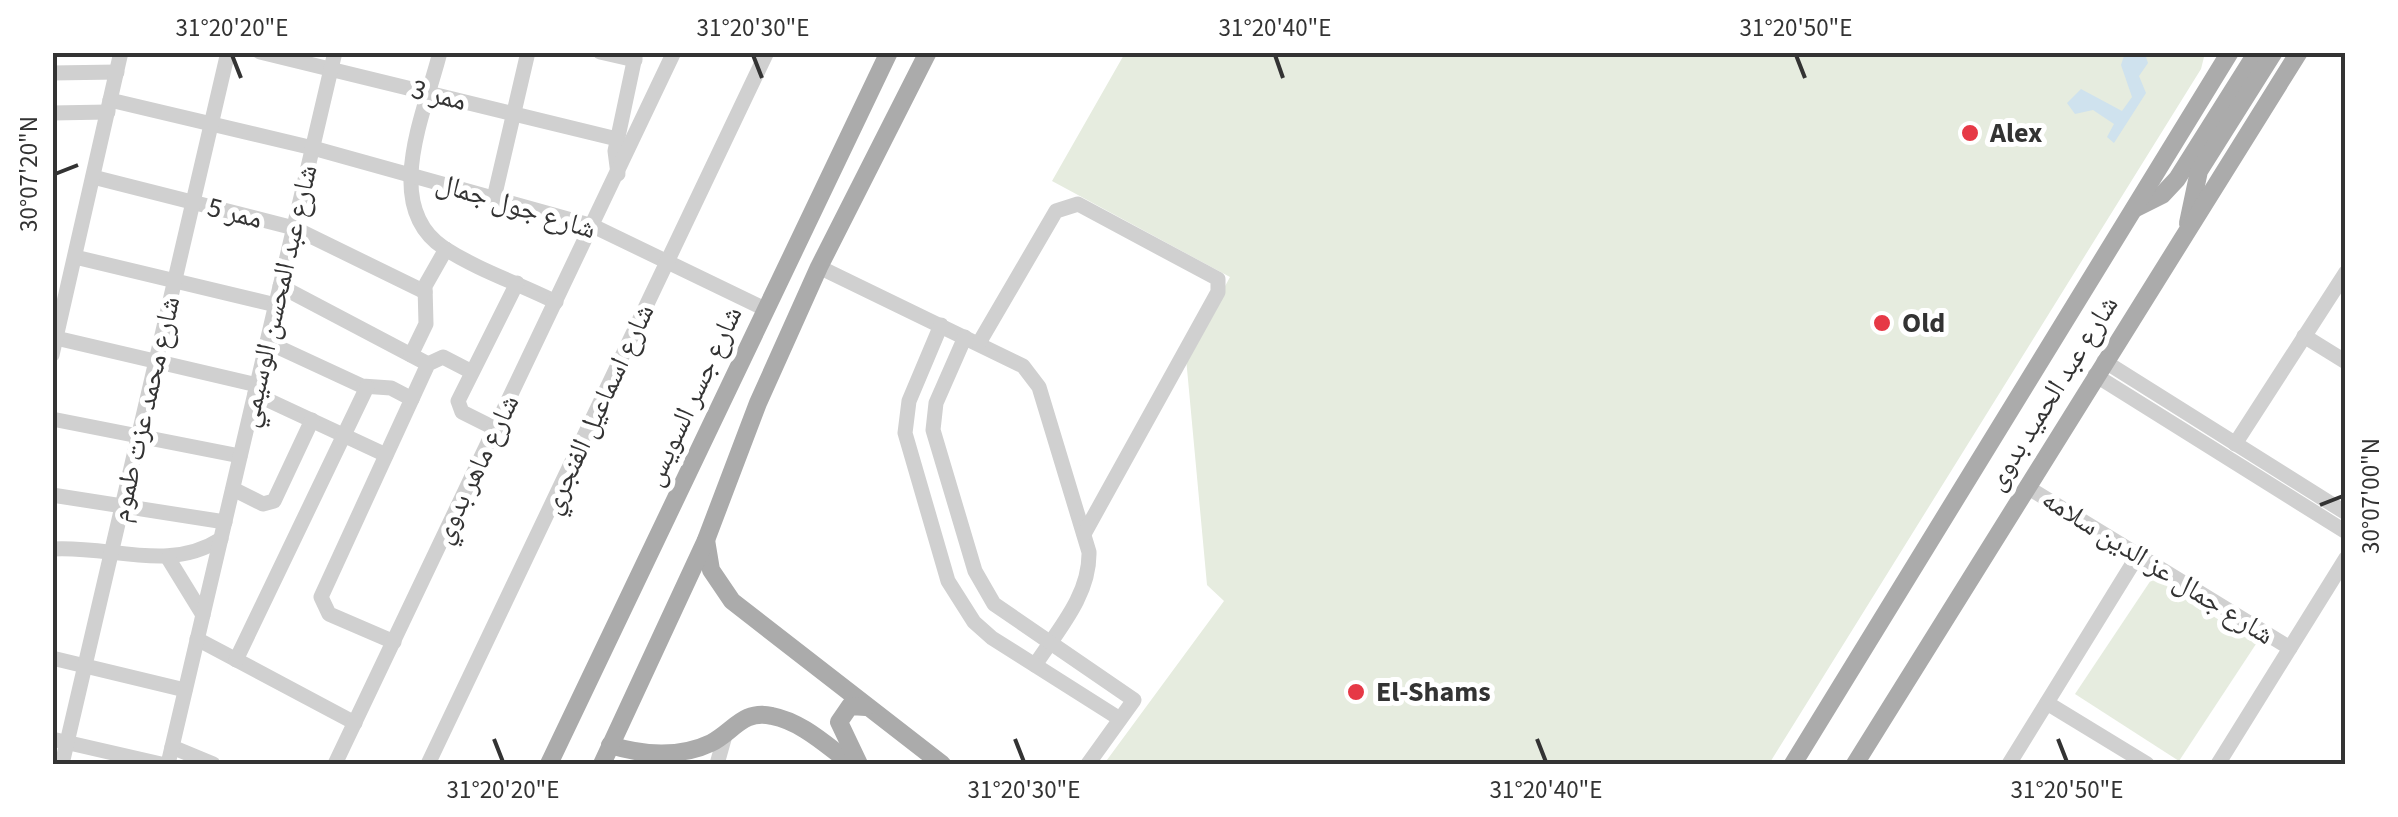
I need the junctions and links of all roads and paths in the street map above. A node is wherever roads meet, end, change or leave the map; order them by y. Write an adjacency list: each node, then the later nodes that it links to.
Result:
1 (121, 52): 17 (street)
2 (228, 52): 23 (street, شارع محمد عزت طموم)
3 (260, 52): 16 (street, ممر 3)
4 (440, 52): 19 (street)
5 (528, 52): 22 (street)
6 (600, 52): 15 (street)
7 (674, 52): 26 (street, شارع ماهر بدوي)
8 (767, 52): 37 (street, شارع اسماعيل الفنجري)
9 (889, 52): 46 (main road, شارع جسر السويس)
10 (928, 52): 38 (main road)
11 (2230, 52): 31 (main road, شارع عبد الحميد بدوى)
12 (2256, 52): 31 (main road)
13 (2274, 52): 34 (main road)
14 (2299, 52): 34 (main road, شارع عبد الحميد بدوى)
15 (635, 56): 24 (street, شارع ماهر بدوي)
16 (333, 60): 19 (street, ممر 3); 25 (street, شارع عبد المحسن الوسيمي)
17 (117, 72): 18 (street); 20 (street)
18 (52, 73)
19 (430, 92): 22 (street, ممر 3); 27 (street)
20 (109, 106): 21 (street, شارع جول جمال); 23 (street, شارع جول جمال); 28 (street)
21 (52, 112)
22 (514, 114): 24 (street, ممر 3); 29 (street)
23 (211, 124): 25 (street, شارع جول جمال); 30 (street, شارع محمد عزت طموم)
24 (618, 139): 26 (street, شارع ماهر بدوي)
25 (313, 148): 27 (street, شارع جول جمال); 33 (street, شارع عبد المحسن الوسيمي)
26 (618, 174): 32 (street, شارع ماهر بدوي)
27 (410, 175): 29 (street, شارع جول جمال); 35 (street)
28 (93, 177): 30 (street, ممر 5); 36 (street)
29 (494, 198): 32 (street, شارع جول جمال)
30 (193, 202): 33 (street, ممر 5); 40 (street, شارع محمد عزت طموم)
31 (2134, 209): 115 (main road, شارع عبد الحميد بدوى)
32 (593, 226): 37 (street, شارع جول جمال); 44 (street, شارع ماهر بدوي)
33 (294, 228): 42 (street, شارع عبد المحسن الوسيمي); 43 (street, ممر 5)
34 (2188, 228): 58 (main road, شارع عبد الحميد بدوى)
35 (446, 249): 41 (street); 43 (street)
36 (75, 256): 40 (street); 47 (street)
37 (668, 262): 46 (street, شارع جول جمال); 108 (street, شارع اسماعيل الفنجري)
38 (819, 267): 48 (street); 79 (main road)
39 (2346, 272): 49 (street)
40 (175, 280): 45 (street); 55 (street, شارع محمد عزت طموم)
41 (518, 283): 44 (street); 59 (street)
42 (280, 286): 45 (street, شارع عبد المحسن الوسيمي); 54 (street)
43 (424, 292): 54 (street)
44 (556, 302): 65 (street, شارع ماهر بدوي)
45 (276, 305): 52 (street, شارع عبد المحسن الوسيمي)
46 (765, 309): 109 (main road, شارع جسر السويس)
47 (57, 318): 50 (street)
48 (941, 325): 51 (street); 92 (street)
49 (2304, 336): 56 (street); 68 (street)
50 (56, 338): 53 (street); 55 (street)
51 (972, 340): 78 (street); 78 (street); 88 (street)
52 (268, 342): 60 (street); 61 (street, شارع عبد المحسن الوسيمي)
53 (52, 355)
54 (412, 355): 57 (street)
55 (156, 361): 61 (street); 67 (street, شارع محمد عزت طموم)
56 (2346, 362)
57 (428, 364): 59 (street); 62 (street)
58 (2100, 368): 68 (street); 71 (main road, شارع عبد الحميد بدوى); 77 (street)
59 (472, 372): 65 (street)
60 (367, 387): 62 (street); 66 (street)
61 (256, 389): 64 (street); 70 (street, شارع عبد المحسن الوسيمي)
62 (412, 399): 69 (street)
63 (52, 418): 67 (street)
64 (312, 420): 66 (street); 72 (street)
65 (496, 428): 87 (street, شارع ماهر بدوي)
66 (344, 435): 69 (street); 91 (street)
67 (139, 436): 70 (street); 74 (street, شارع محمد عزت طموم)
68 (2235, 444): 75 (street)
69 (386, 455): 87 (street)
70 (240, 456): 72 (street, شارع عبد المحسن الوسيمي)
71 (2027, 486): 82 (street, شارع جمال عز الدين سلامه); 116 (main road, شارع عبد الحميد بدوى)
72 (232, 490): 76 (street, شارع عبد المحسن الوسيمي)
73 (52, 495): 74 (street)
74 (122, 506): 76 (street); 81 (street, شارع محمد عزت طموم)
75 (2346, 513)
76 (223, 530): 83 (street); 85 (street, شارع عبد المحسن الوسيمي)
77 (2346, 532)
78 (1084, 534): 88 (street)
79 (706, 540): 96 (main road); 101 (main road)
80 (53, 547): 81 (street)
81 (112, 553): 83 (street); 93 (street, شارع محمد عزت طموم)
82 (2138, 555): 89 (street, شارع جمال عز الدين سلامه); 95 (street)
83 (168, 558): 85 (street)
84 (2346, 558): 89 (street)
85 (203, 615): 86 (street, شارع عبد المحسن الوسيمي)
86 (198, 640): 91 (street); 94 (street, شارع عبد المحسن الوسيمي)
87 (394, 642): 98 (street, شارع ماهر بدوي)
88 (1050, 644): 92 (street); 97 (street)
89 (2290, 648): 119 (street)
90 (52, 658): 93 (street)
91 (236, 660): 98 (street)
92 (1035, 665): 97 (street)
93 (85, 666): 94 (street); 100 (street, شارع محمد عزت طموم)
94 (186, 690): 102 (street, شارع عبد المحسن الوسيمي)
95 (2046, 703): 117 (street); 118 (street)
96 (866, 706): 112 (main road); 113 (main road)
97 (1120, 719): 114 (street)
98 (355, 724): 107 (street, شارع ماهر بدوي)
99 (726, 732): 103 (main road); 111 (street); 112 (main road)
100 (60, 740): 104 (street, شارع محمد عزت طموم); 105 (street)
101 (610, 745): 103 (main road); 110 (main road)
102 (172, 747): 105 (street, شارع عبد المحسن الوسيمي); 106 (street)
103 (662, 759)
104 (62, 764)
105 (165, 764)
106 (213, 764)
107 (335, 764)
108 (428, 764)
109 (549, 764)
110 (602, 764)
111 (717, 764)
112 (856, 764)
113 (942, 764)
114 (1088, 764)
115 (1794, 764)
116 (1855, 764)
117 (2009, 764)
118 (2147, 764)
119 (2218, 764)

